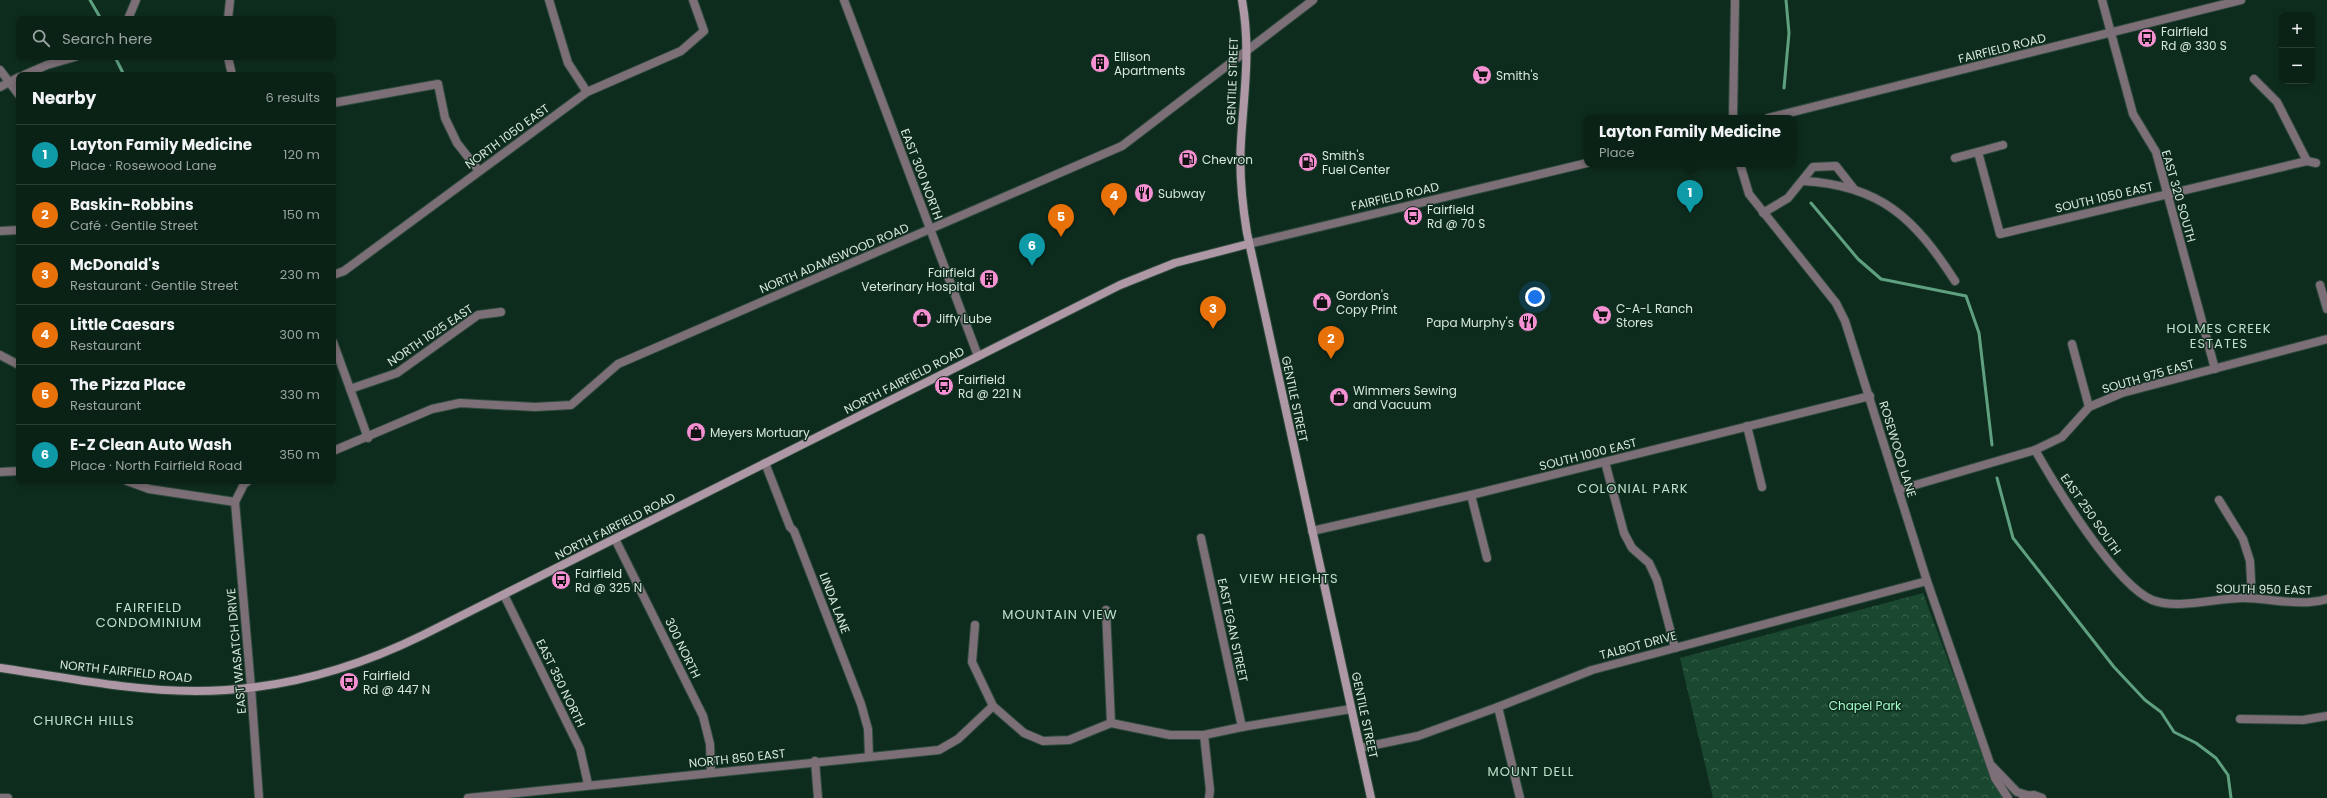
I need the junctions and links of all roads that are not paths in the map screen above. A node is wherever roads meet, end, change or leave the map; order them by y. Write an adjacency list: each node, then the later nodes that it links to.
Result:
1 (136, 0): 11 (street)
2 (230, 0): 12 (street)
3 (549, 0): 25 (street)
4 (693, 0): 25 (street, NORTH 1050 EAST)
5 (844, 0): 42 (street, EAST 300 NORTH)
6 (1242, 0): 14 (main road, GENTILE STREET)
7 (1313, 0): 14 (street, NORTH ADAMSWOOD ROAD)
8 (1735, 0): 27 (street)
9 (2102, 0): 13 (street, EAST 320 SOUTH)
10 (2241, 0): 13 (street, FAIRFIELD ROAD)
11 (129, 16)
12 (228, 16)
13 (2111, 34): 28 (street, FAIRFIELD ROAD); 39 (street, EAST 320 SOUTH)
14 (1248, 51): 42 (street, NORTH ADAMSWOOD ROAD); 44 (main road, GENTILE STREET)
15 (63, 60): 18 (street)
16 (229, 60): 19 (street)
17 (0, 70): 22 (street)
18 (30, 72)
19 (231, 72)
20 (16, 79): 22 (street)
21 (2254, 79): 32 (street)
22 (10, 82): 23 (street); 24 (street)
23 (0, 87)
24 (16, 91)
25 (587, 92): 36 (street, NORTH 1050 EAST)
26 (336, 102): 36 (street)
27 (1733, 115)
28 (1780, 115)
29 (2003, 144): 30 (street)
30 (1978, 152): 31 (street); 39 (street, SOUTH 1050 EAST)
31 (1955, 158)
32 (2307, 161): 33 (street); 39 (street, SOUTH 1050 EAST)
33 (2316, 163)
34 (1584, 164): 44 (street, FAIRFIELD ROAD)
35 (1741, 167): 40 (street, ROSEWOOD LANE)
36 (479, 171): 46 (street, NORTH 1050 EAST)
37 (1804, 181): 38 (street); 38 (street); 40 (street)
38 (1854, 189): 47 (street)
39 (2167, 194): 57 (street, EAST 320 SOUTH)
40 (1763, 213): 59 (street, ROSEWOOD LANE)
41 (16, 230): 43 (street)
42 (930, 230): 55 (street, EAST 300 NORTH); 62 (street, NORTH ADAMSWOOD ROAD)
43 (0, 231)
44 (1248, 244): 45 (main road, FAIRFIELD ROAD); 76 (main road, GENTILE STREET)
45 (1209, 254): 55 (main road, NORTH FAIRFIELD ROAD)
46 (336, 273)
47 (1955, 281)
48 (2320, 285): 49 (street)
49 (2327, 310)
50 (501, 312): 58 (street, NORTH 1025 EAST)
51 (2327, 339): 57 (street, SOUTH 975 EAST)
52 (2072, 344): 60 (street)
53 (336, 350): 58 (street)
54 (0, 355): 56 (street)
55 (978, 356): 66 (main road, NORTH FAIRFIELD ROAD)
56 (16, 363)
57 (2215, 369): 60 (street, SOUTH 975 EAST)
58 (350, 389): 62 (street)
59 (1870, 396): 61 (street, SOUTH 1000 EAST); 72 (street, ROSEWOOD LANE)
60 (2089, 407): 64 (street, SOUTH 975 EAST)
61 (1747, 426): 65 (street, SOUTH 1000 EAST); 71 (street)
62 (368, 438): 63 (street, NORTH ADAMSWOOD ROAD)
63 (336, 450)
64 (2035, 450): 72 (street, SOUTH 975 EAST); 81 (street, EAST 250 SOUTH)
65 (1606, 462): 73 (street, SOUTH 1000 EAST); 87 (street)
66 (765, 463): 78 (main road, NORTH FAIRFIELD ROAD); 99 (street, LINDA LANE)
67 (16, 471): 68 (street)
68 (0, 472)
69 (136, 484): 75 (street)
70 (244, 484): 75 (street)
71 (1762, 487)
72 (1898, 490): 80 (street, ROSEWOOD LANE)
73 (1471, 495): 76 (street, SOUTH 1000 EAST); 79 (street)
74 (2219, 500): 83 (street)
75 (235, 502): 89 (street, EAST WASATCH DRIVE)
76 (1312, 531): 92 (main road, GENTILE STREET)
77 (1201, 538): 96 (street, EAST EGAN STREET)
78 (615, 539): 82 (main road, NORTH FAIRFIELD ROAD); 102 (street, 300 NORTH)
79 (1487, 558)
80 (1927, 581): 87 (street, TALBOT DRIVE); 101 (street, ROSEWOOD LANE)
81 (2132, 588): 83 (street, SOUTH 950 EAST)
82 (504, 595): 89 (main road, NORTH FAIRFIELD ROAD); 103 (street, EAST 350 NORTH)
83 (2252, 598): 84 (street, SOUTH 950 EAST)
84 (2327, 599)
85 (1106, 610): 95 (street)
86 (974, 625): 90 (street)
87 (1675, 648): 91 (street, TALBOT DRIVE)
88 (0, 668): 89 (main road, NORTH FAIRFIELD ROAD)
89 (251, 687): 107 (street, EAST WASATCH DRIVE)
90 (993, 706): 95 (street); 99 (street, NORTH 850 EAST)
91 (1498, 708): 98 (street, TALBOT DRIVE); 112 (street)
92 (1351, 709): 96 (street); 98 (main road, GENTILE STREET)
93 (2327, 716): 94 (street)
94 (2240, 719)
95 (1111, 723): 97 (street)
96 (1242, 727): 97 (street)
97 (1204, 735): 110 (street)
98 (1360, 748): 111 (main road, GENTILE STREET)
99 (869, 756): 100 (street, NORTH 850 EAST)
100 (816, 761): 102 (street, NORTH 850 EAST); 109 (street)
101 (1990, 764): 104 (street, ROSEWOOD LANE); 113 (street, ROSEWOOD LANE)
102 (711, 773): 103 (street, NORTH 850 EAST)
103 (588, 784): 108 (street, NORTH 850 EAST)
104 (2024, 796): 114 (street, ROSEWOOD LANE)
105 (0, 798): 106 (street)
106 (8, 798)
107 (259, 798)
108 (468, 798)
109 (818, 798)
110 (1209, 798)
111 (1371, 798)
112 (1520, 798)
113 (2008, 798)
114 (2042, 798)

